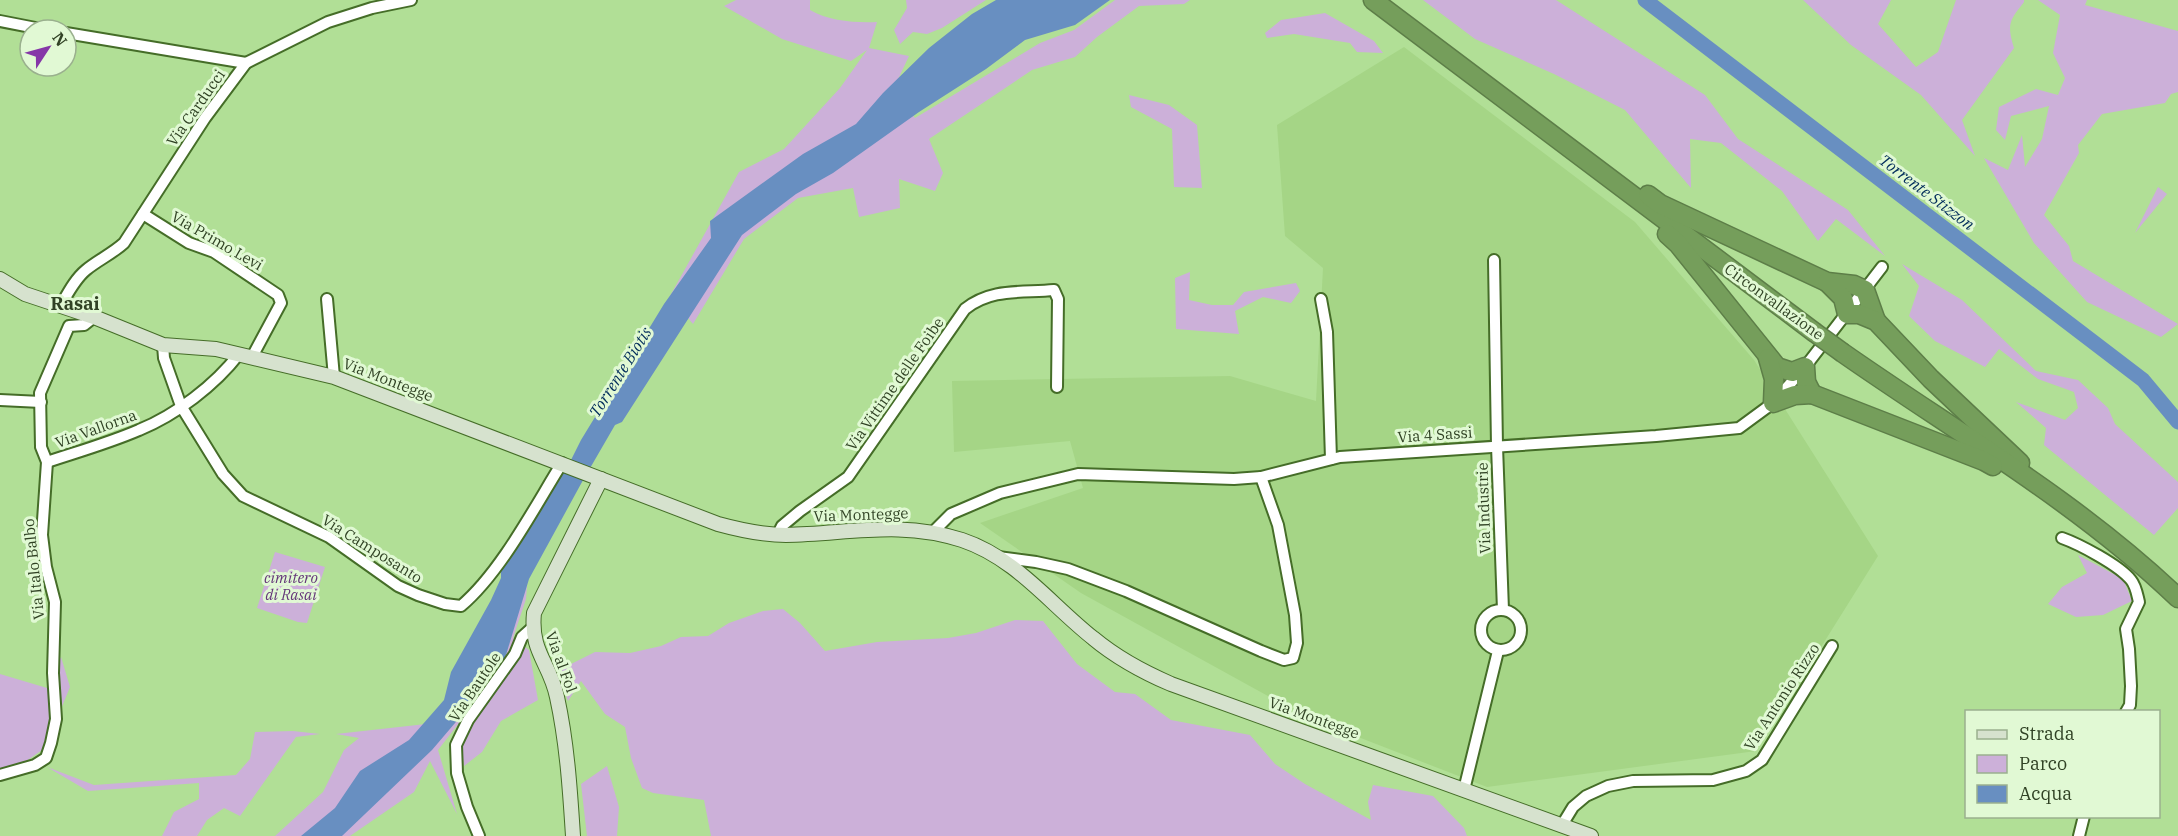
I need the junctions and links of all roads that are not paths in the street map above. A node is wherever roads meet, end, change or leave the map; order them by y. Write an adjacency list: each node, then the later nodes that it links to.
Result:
1 (411, 0): 6 (street, Via Carducci)
2 (1373, 0): 7 (highway, Circonvallazione)
3 (0, 21): 4 (street)
4 (18, 25)
5 (78, 35): 6 (street)
6 (246, 63): 8 (street, Via Carducci)
7 (1589, 164): 12 (highway); 22 (highway); 37 (highway, Circonvallazione, bridge)
8 (143, 213): 16 (street, Via Carducci); 21 (street, Via Primo Levi)
9 (1494, 260): 31 (street, Via Industrie)
10 (1882, 267): 13 (street, Via 4 Sassi)
11 (0, 279): 16 (street, Via Montegge)
12 (1827, 282): 13 (highway); 17 (highway)
13 (1865, 290): 17 (street, Via 4 Sassi); 19 (highway)
14 (1321, 298): 32 (street)
15 (327, 299): 24 (street)
16 (61, 305): 18 (street, Via Montegge)
17 (1847, 314): 19 (highway); 23 (street, Via 4 Sassi)
18 (94, 316): 20 (street, Via Montegge); 28 (street, Via Italo Balbo)
19 (1876, 321): 37 (highway)
20 (163, 345): 21 (street, Via Montegge); 30 (street)
21 (245, 356): 24 (street, Via Montegge); 30 (street, Via Vallorna)
22 (1768, 358): 23 (highway); 29 (highway)
23 (1805, 367): 26 (highway); 29 (street, Via 4 Sassi)
24 (334, 377): 34 (street, Via Montegge)
25 (1057, 387): 39 (street, Via Vittime delle Foibe)
26 (1812, 394): 29 (highway); 37 (highway)
27 (0, 400): 28 (street)
28 (41, 402): 33 (street, Via Italo Balbo)
29 (1773, 402): 31 (street, Via 4 Sassi)
30 (181, 406): 33 (street, Via Vallorna); 34 (street, Via Camposanto)
31 (1497, 446): 32 (street, Via 4 Sassi); 43 (street, Via Industrie)
32 (1331, 459): 35 (street, Via 4 Sassi)
33 (46, 462): 48 (street, Via Italo Balbo)
34 (572, 467): 36 (street, Via Montegge)
35 (1261, 477): 38 (street, Via 4 Sassi); 41 (street)
36 (601, 479): 39 (street, Via Montegge); 44 (street, Via al Fol)
37 (2035, 483): 42 (highway, Circonvallazione)
38 (933, 532): 39 (street, Via Montegge); 41 (street, Via Montegge)
39 (778, 534)
40 (2062, 538): 47 (street)
41 (998, 557): 49 (street, Via Montegge)
42 (2178, 598)
43 (1503, 610): 46 (street); 46 (street)
44 (532, 628): 52 (street, Via Bautole); 53 (street, Via al Fol)
45 (1832, 646): 51 (street, Via Antonio Rizzo)
46 (1498, 651): 49 (street)
47 (2127, 710)
48 (0, 775)
49 (1464, 790): 51 (street, Via Montegge)
50 (2084, 818): 55 (street)
51 (1562, 825): 54 (street, Via Montegge)
52 (478, 836)
53 (573, 836)
54 (1591, 836)
55 (2079, 836)

